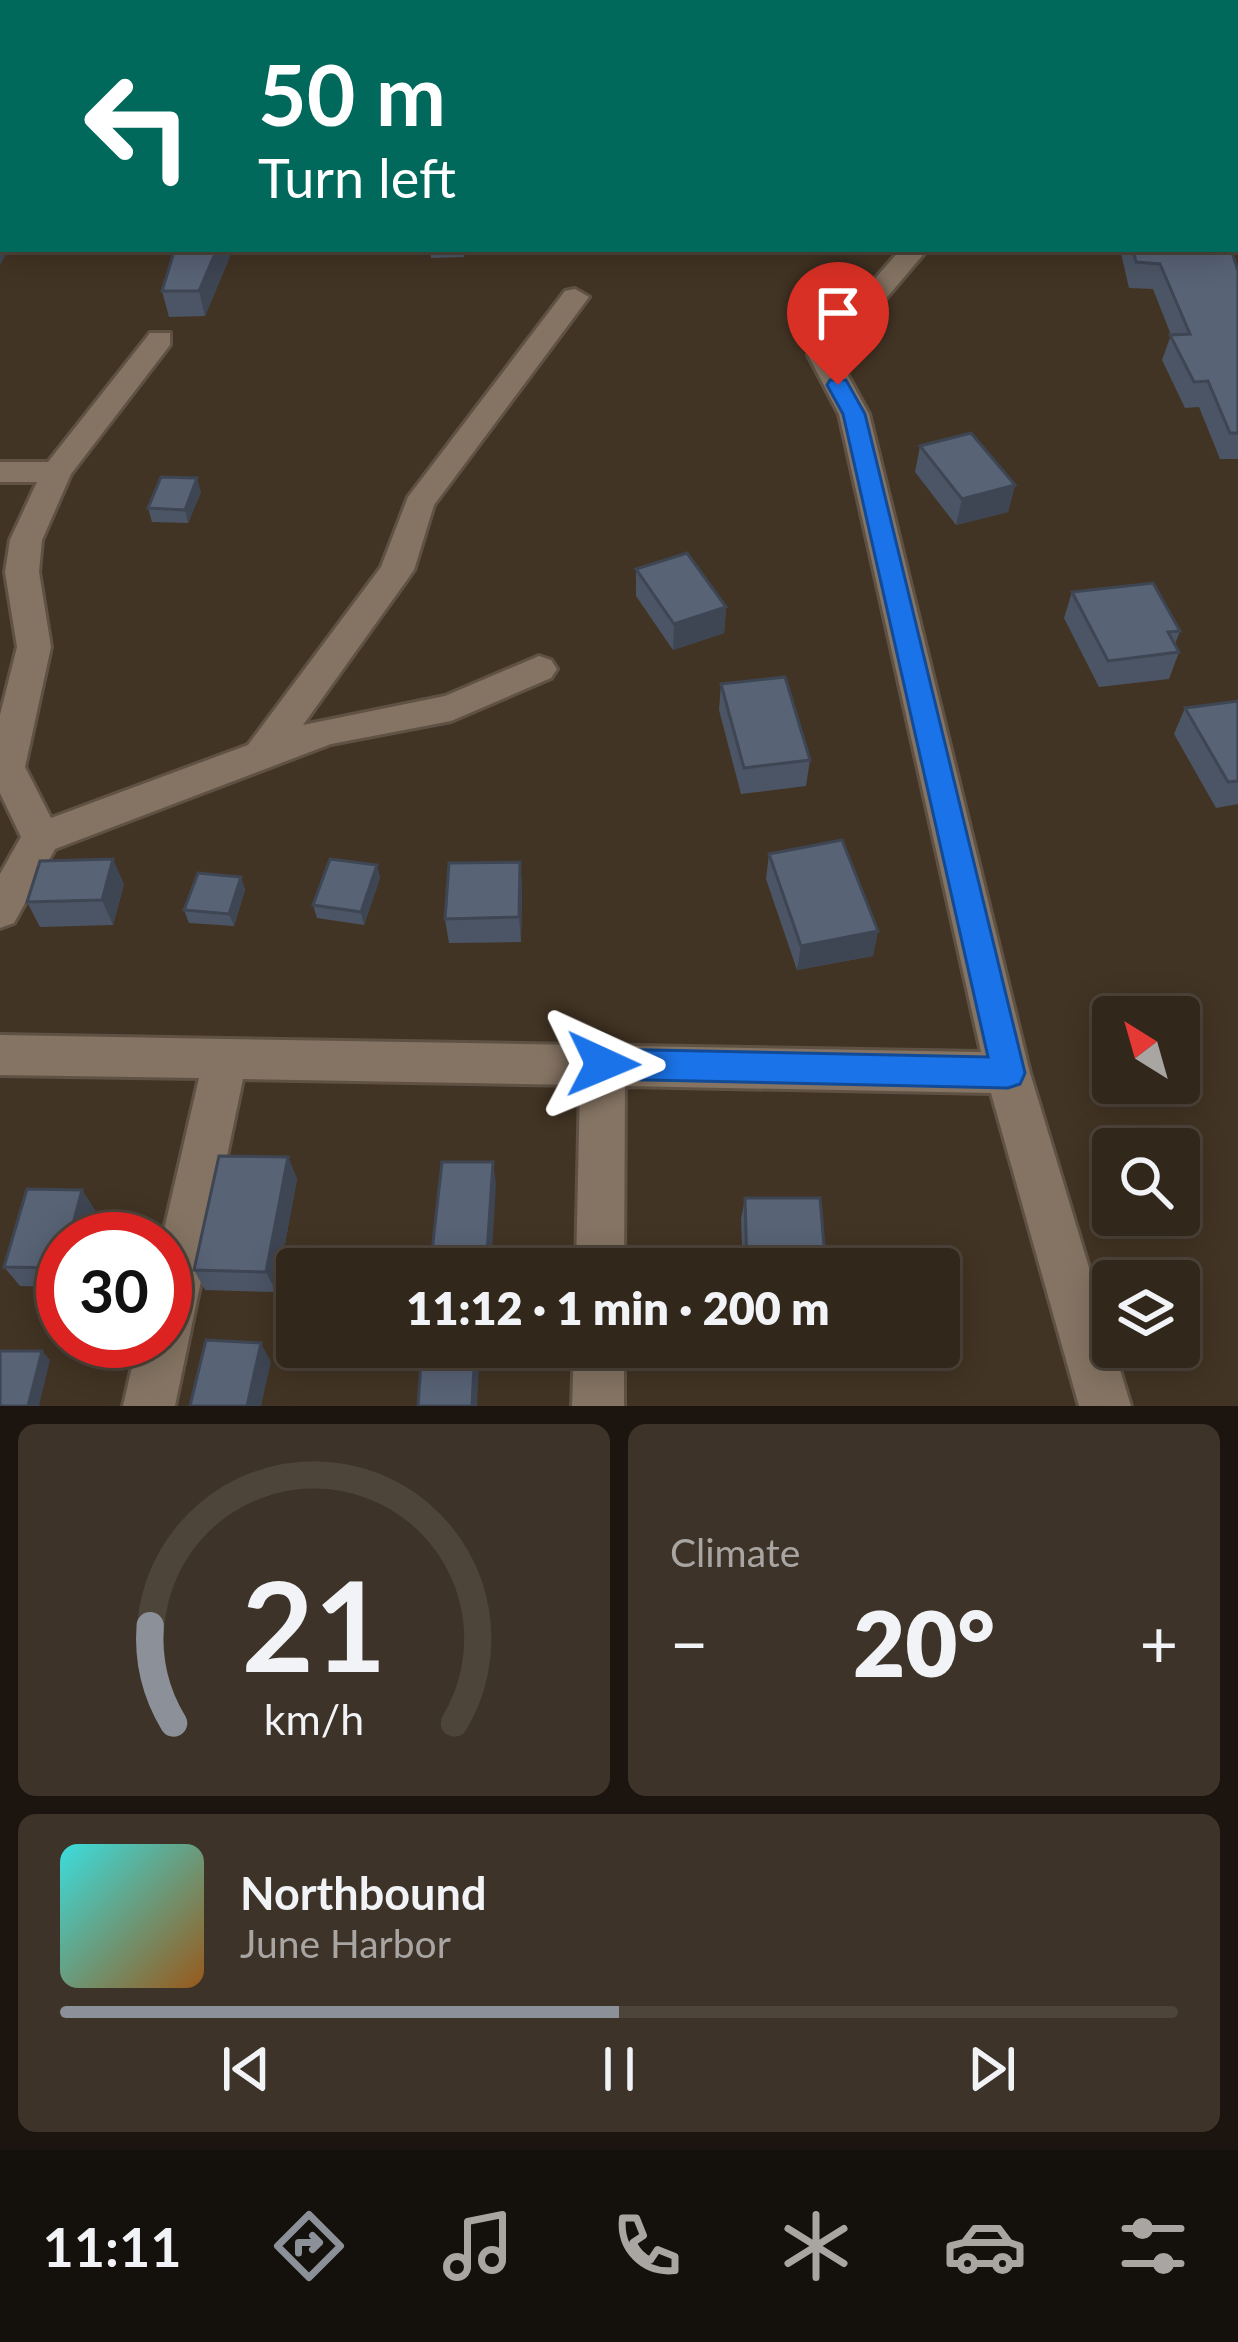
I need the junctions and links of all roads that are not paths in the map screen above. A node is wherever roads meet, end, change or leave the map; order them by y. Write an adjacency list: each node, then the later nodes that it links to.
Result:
1 (912, 252): 13 (street)
2 (574, 297): 7 (street)
3 (160, 339): 5 (street)
4 (0, 472): 5 (street)
5 (56, 472): 8 (street)
6 (539, 669): 7 (street)
7 (263, 752): 8 (street)
8 (41, 838): 9 (street)
9 (0, 911)
10 (0, 1054): 11 (street)
11 (226, 1058): 12 (street); 14 (street)
12 (603, 1064): 13 (street); 15 (street)
13 (1008, 1073): 20 (street)
14 (192, 1212)
15 (600, 1248)
16 (157, 1368): 18 (street)
17 (599, 1368): 19 (street)
18 (148, 1406)
19 (598, 1406)
20 (1105, 1406)

